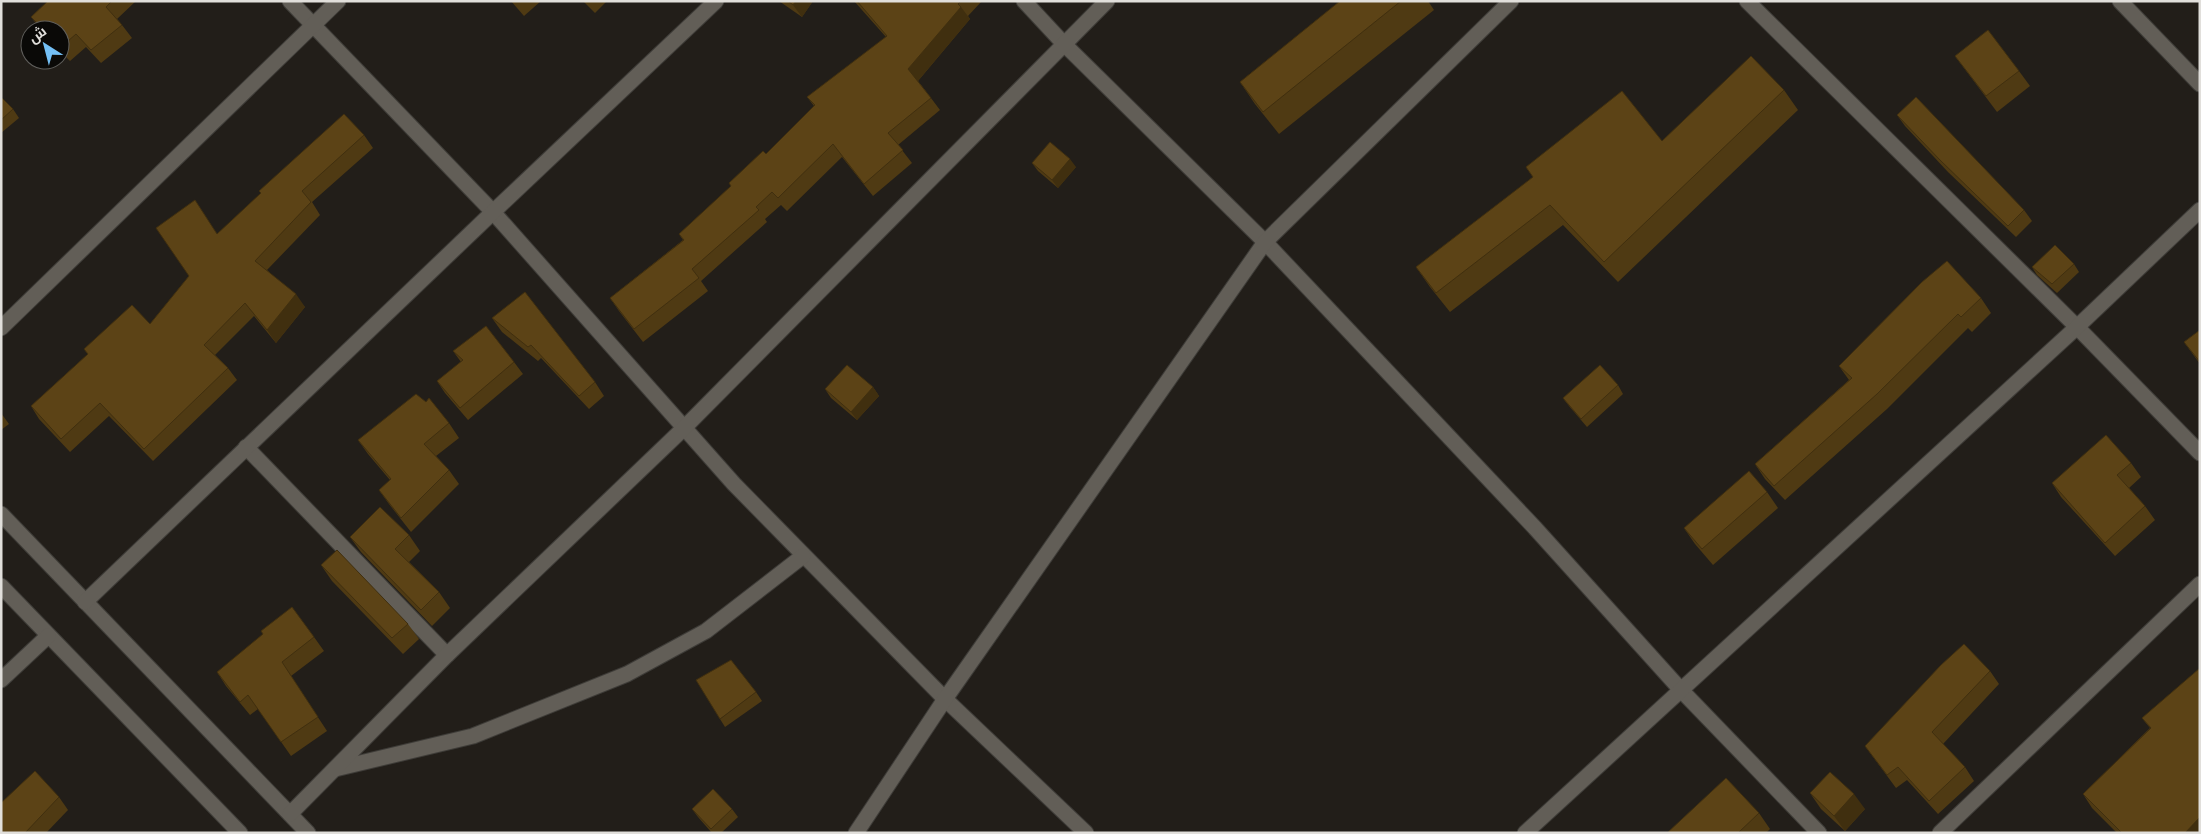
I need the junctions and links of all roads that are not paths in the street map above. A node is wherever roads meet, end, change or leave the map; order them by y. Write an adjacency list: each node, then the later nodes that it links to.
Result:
1 (290, 1): 9 (street)
2 (338, 1): 9 (street)
3 (716, 1): 13 (street)
4 (1024, 1): 10 (street)
5 (1107, 1): 10 (street)
6 (1511, 1): 14 (street)
7 (1747, 1): 15 (street)
8 (2120, 1): 11 (street)
9 (312, 25): 13 (street); 16 (street)
10 (1064, 44): 14 (street); 17 (street)
11 (2200, 84)
12 (2200, 210): 15 (street)
13 (493, 212): 17 (street); 18 (street)
14 (1266, 242): 28 (street); 29 (street)
15 (2077, 327): 19 (street); 28 (street)
16 (1, 328)
17 (683, 429): 21 (street); 26 (street)
18 (246, 447): 24 (street); 26 (street)
19 (2200, 454)
20 (1, 514): 24 (street)
21 (803, 556): 29 (street); 30 (street)
22 (2200, 584): 38 (street)
23 (1, 586): 25 (street)
24 (85, 602): 31 (street)
25 (48, 636): 27 (street); 32 (street)
26 (448, 655): 30 (street)
27 (1, 680)
28 (1681, 690): 36 (street); 37 (street)
29 (945, 699): 34 (street); 35 (street)
30 (335, 769): 31 (street)
31 (290, 814): 33 (street)
32 (240, 833)
33 (308, 833)
34 (856, 833)
35 (1086, 833)
36 (1525, 833)
37 (1820, 833)
38 (1940, 833)

